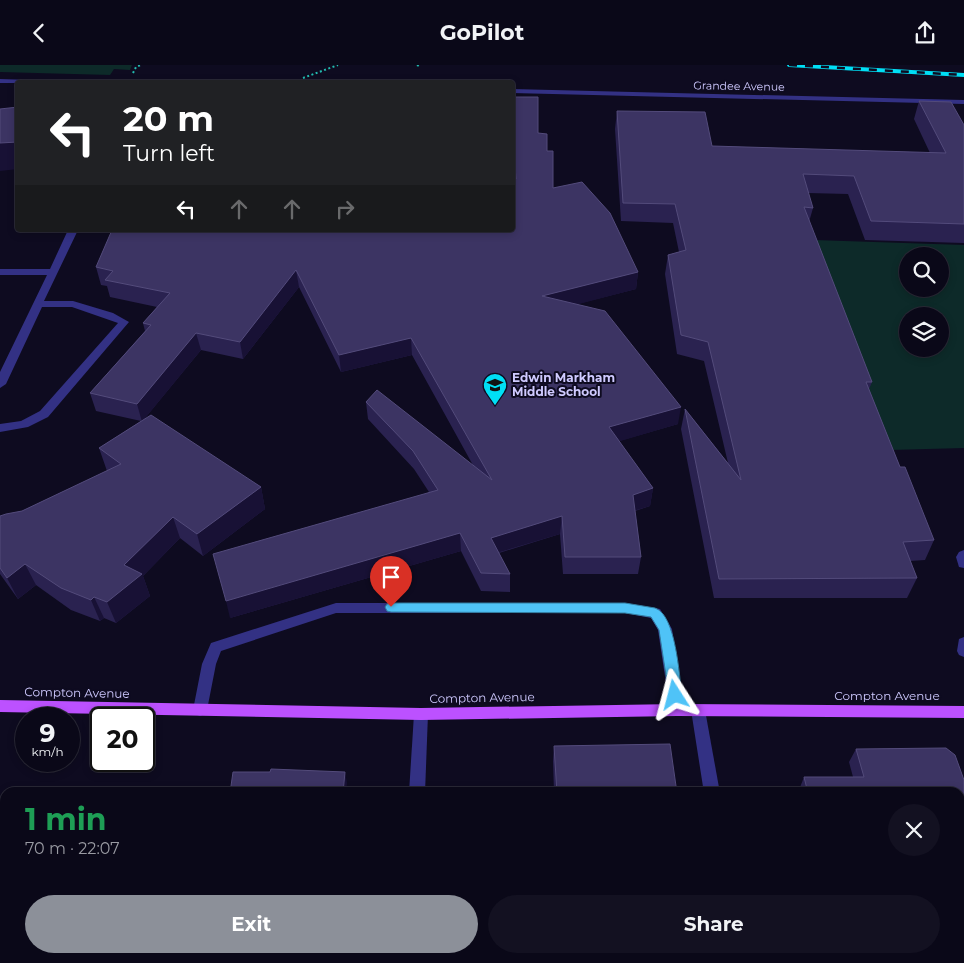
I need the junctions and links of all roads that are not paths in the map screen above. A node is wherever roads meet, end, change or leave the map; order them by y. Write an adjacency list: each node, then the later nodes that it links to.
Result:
1 (0, 81): 2 (street)
2 (15, 81)
3 (515, 91): 4 (street, Grandee Avenue)
4 (964, 102)
5 (72, 232): 7 (street)
6 (0, 272): 7 (street)
7 (53, 272): 8 (street)
8 (38, 304): 9 (street); 10 (street)
9 (0, 384)
10 (0, 428)
11 (964, 555): 12 (street)
12 (964, 563)
13 (964, 643): 14 (street)
14 (964, 651)
15 (0, 706): 16 (main road, Compton Avenue)
16 (200, 710): 17 (street); 20 (main road, Compton Avenue)
17 (677, 710): 18 (main road, Compton Avenue); 20 (main road, Compton Avenue)
18 (698, 710): 19 (main road, Compton Avenue); 22 (street)
19 (964, 712)
20 (421, 714): 21 (street)
21 (417, 787)
22 (711, 787)

